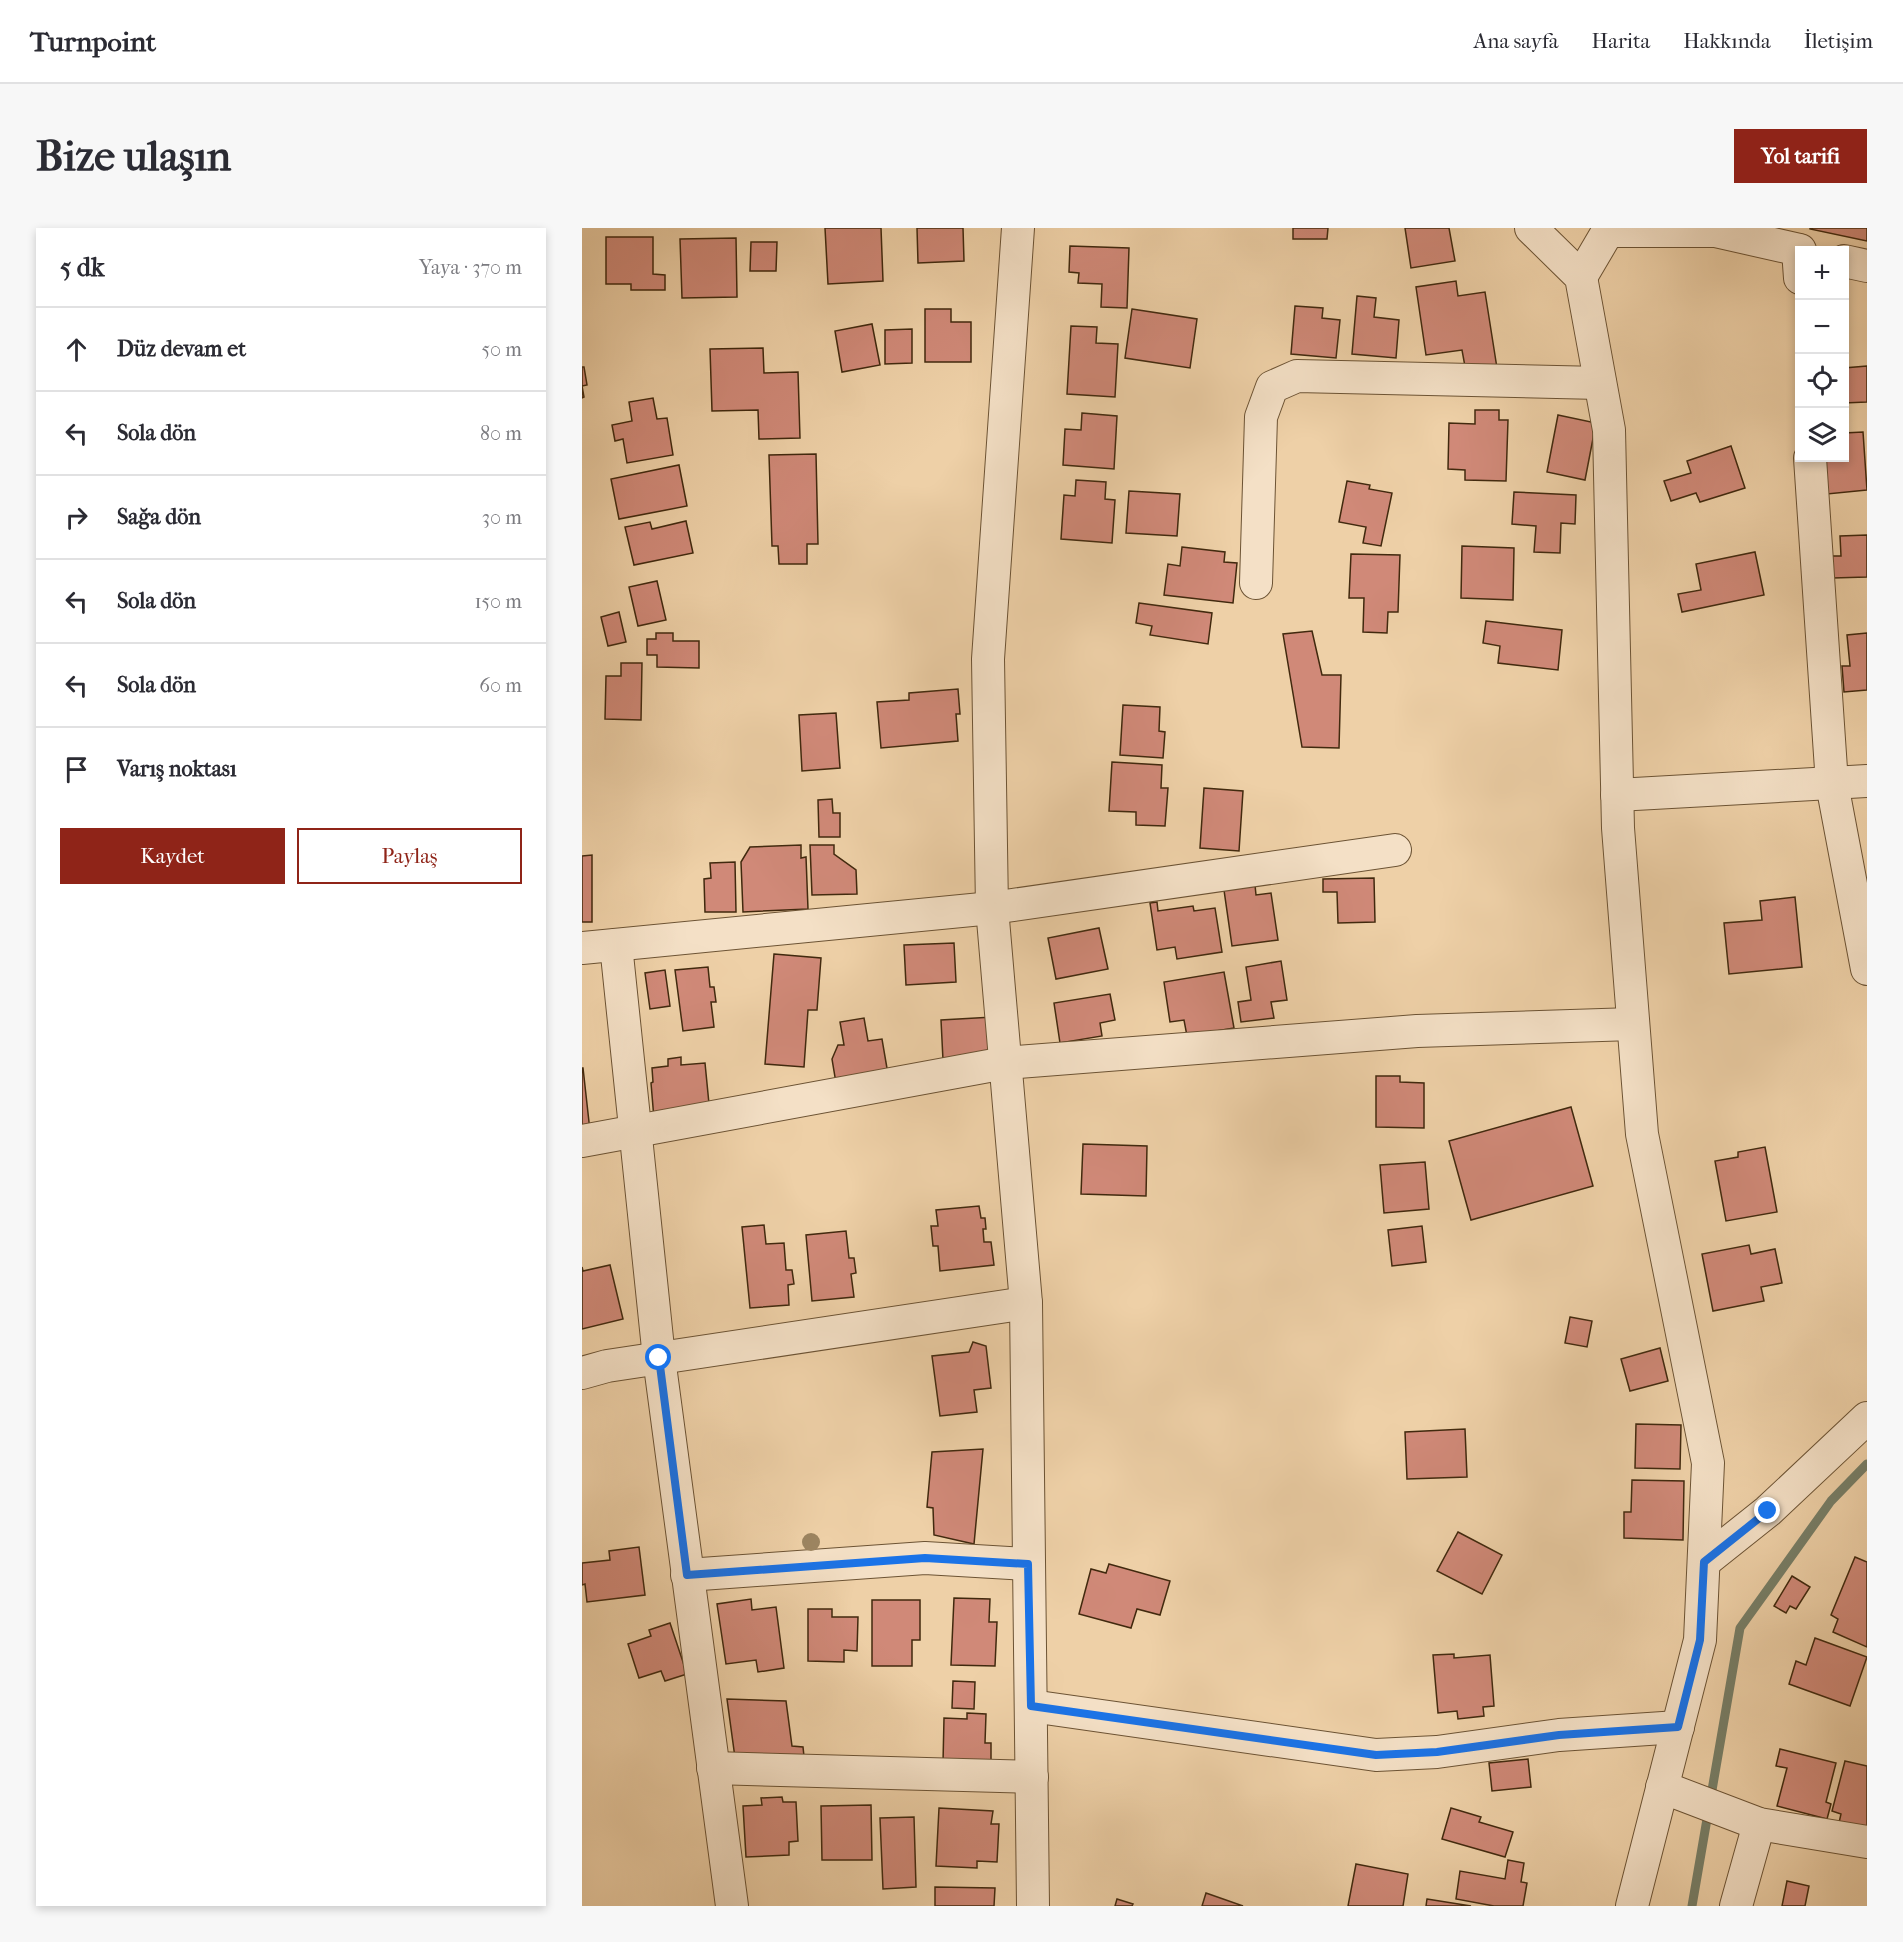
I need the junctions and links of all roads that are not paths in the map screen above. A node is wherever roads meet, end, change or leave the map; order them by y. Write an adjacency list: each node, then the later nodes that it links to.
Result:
1 (1018, 228): 15 (street)
2 (1531, 228): 7 (street)
3 (1762, 235): 4 (street); 7 (street)
4 (1795, 257)
5 (1849, 262): 6 (street)
6 (1867, 266)
7 (1581, 277): 8 (street)
8 (1600, 383): 10 (street); 13 (street)
9 (1810, 462): 12 (street)
10 (1256, 583)
11 (1867, 781): 12 (street)
12 (1832, 784): 13 (street); 18 (street)
13 (1617, 795): 19 (street)
14 (1395, 850): 15 (street)
15 (992, 908): 16 (street); 20 (street)
16 (616, 945): 17 (street); 21 (street)
17 (582, 948)
18 (1867, 969)
19 (1633, 1024): 20 (street); 27 (street)
20 (1005, 1063): 21 (street); 23 (street)
21 (635, 1131): 22 (street); 24 (street)
22 (582, 1141)
23 (1026, 1303): 24 (street); 28 (street)
24 (659, 1358): 25 (street); 29 (street)
25 (582, 1373)
26 (1867, 1418): 27 (street)
27 (1704, 1562): 31 (street)
28 (1028, 1564): 29 (street); 30 (street)
29 (687, 1575): 32 (street)
30 (1031, 1706): 31 (street); 33 (street)
31 (1678, 1727): 34 (street)
32 (713, 1768): 33 (street); 37 (street)
33 (1032, 1777): 38 (street)
34 (1668, 1789): 35 (street); 39 (street)
35 (1749, 1820): 36 (street); 40 (street)
36 (1867, 1842)
37 (732, 1906)
38 (1033, 1906)
39 (1632, 1906)
40 (1736, 1906)

